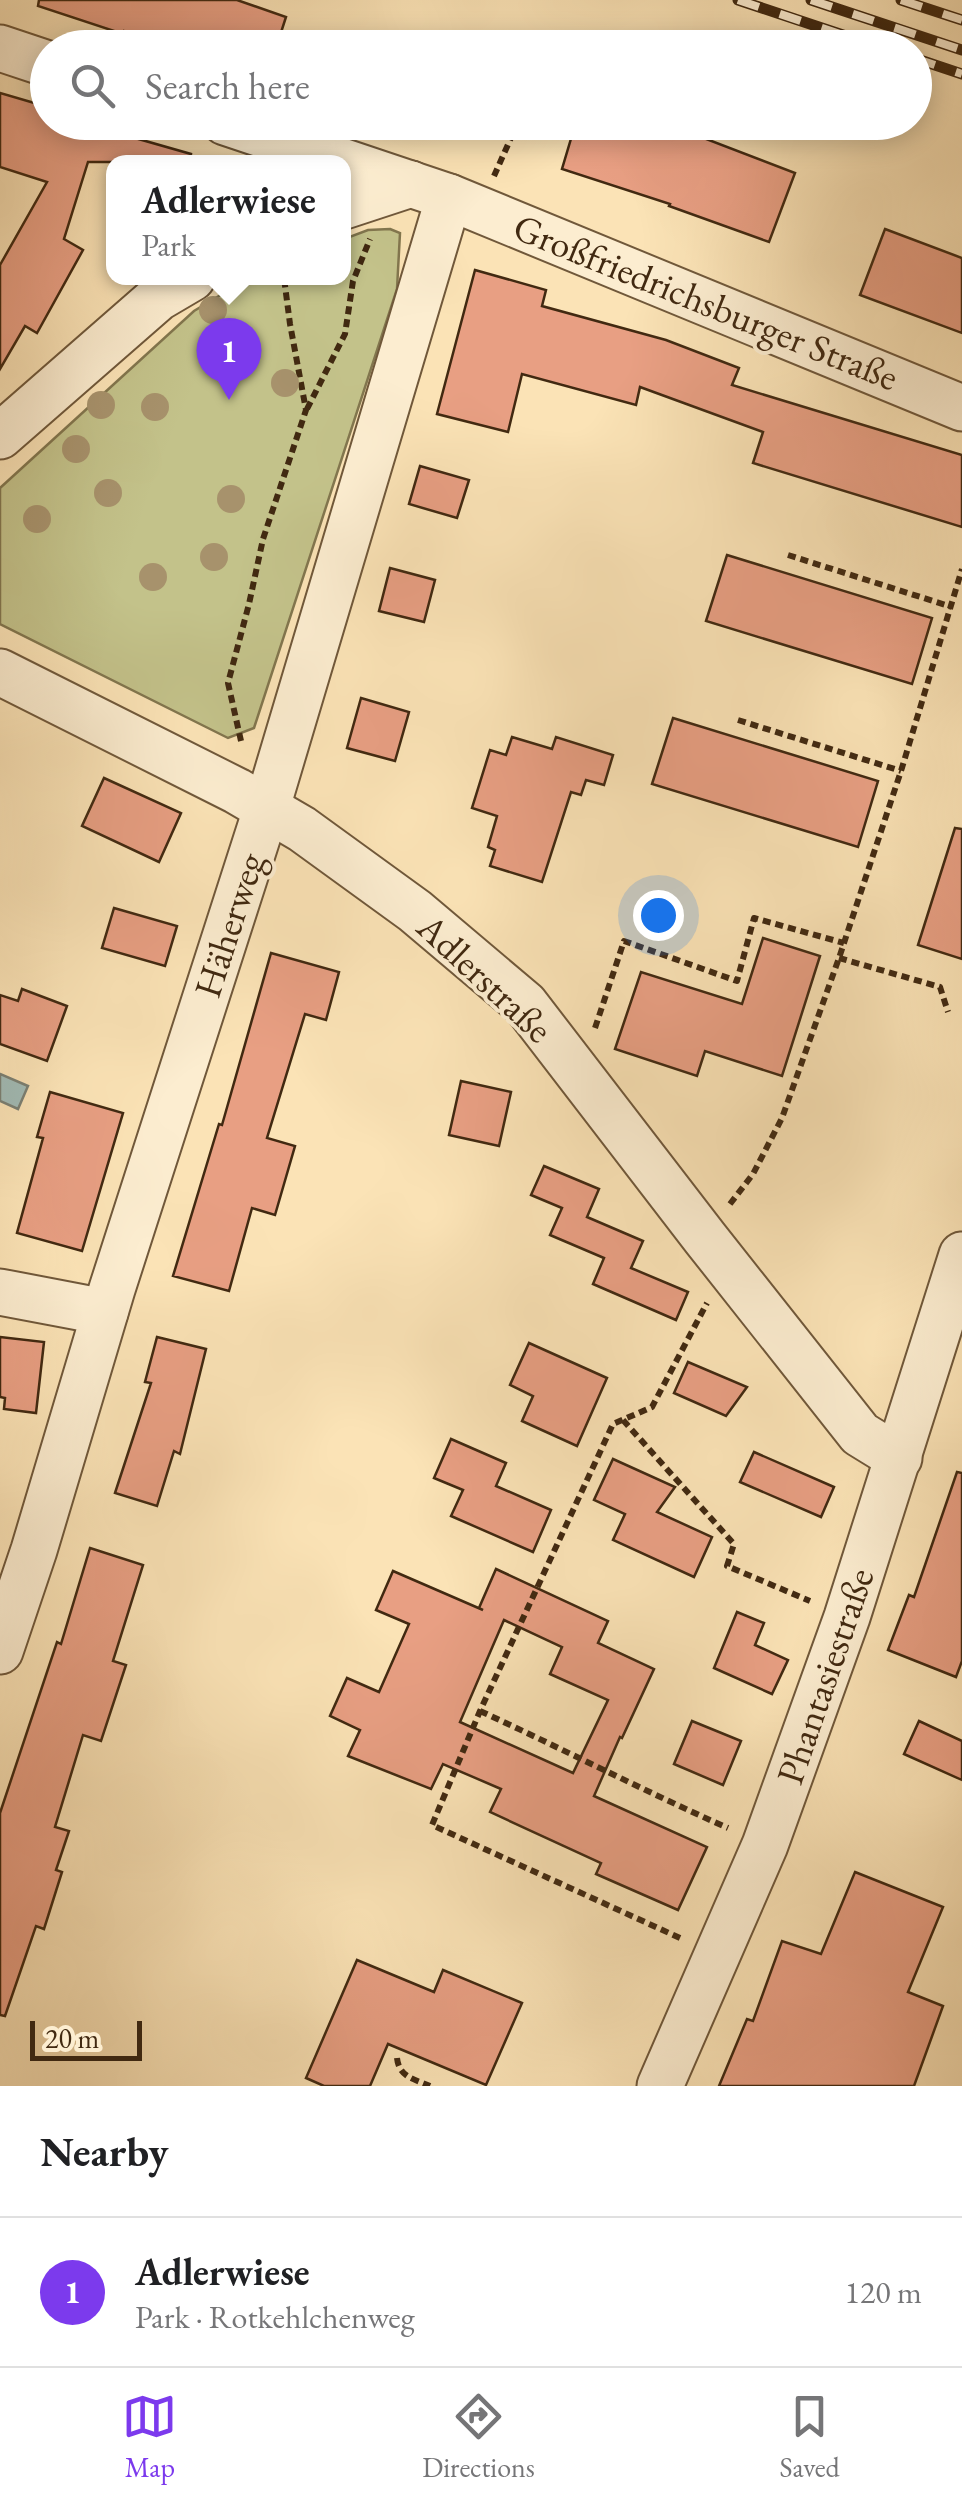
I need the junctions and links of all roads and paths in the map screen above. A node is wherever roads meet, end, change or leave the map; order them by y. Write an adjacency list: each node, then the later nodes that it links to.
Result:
1 (0, 48): 2 (street)
2 (30, 58)
3 (500, 140): 5 (path)
4 (351, 169): 5 (street, Großfriedrichsburger Straße)
5 (449, 191): 6 (street); 9 (street, Großfriedrichsburger Straße); 19 (street, Häherweg)
6 (360, 216): 10 (path)
7 (180, 285): 11 (street)
8 (285, 285): 10 (path)
9 (962, 408)
10 (306, 410): 17 (path)
11 (0, 436)
12 (788, 555): 14 (path)
13 (962, 569): 14 (path)
14 (952, 607): 18 (path)
15 (0, 672): 19 (street, Adlerstraße)
16 (738, 720): 18 (path)
17 (242, 747)
18 (901, 771): 20 (path)
19 (267, 807): 23 (street, Adlerstraße); 27 (street, Häherweg)
20 (844, 943): 21 (path); 23 (path)
21 (839, 958): 22 (path); 24 (path)
22 (948, 1012)
23 (579, 1073): 24 (street, Adlerstraße)
24 (716, 1252): 28 (path); 29 (street, Adlerstraße)
25 (962, 1255): 29 (street, Phantasiestraße)
26 (0, 1292): 27 (street)
27 (104, 1312): 31 (street, Häherweg)
28 (623, 1420): 30 (path); 32 (path)
29 (899, 1458): 30 (street, Phantasiestraße)
30 (847, 1617): 33 (street, Phantasiestraße)
31 (0, 1651)
32 (480, 1711): 33 (path); 34 (path)
33 (765, 1845): 34 (street, Phantasiestraße)
34 (718, 1955): 38 (street, Phantasiestraße)
35 (397, 2058): 36 (path)
36 (412, 2083): 37 (path)
37 (430, 2086)
38 (660, 2086)

